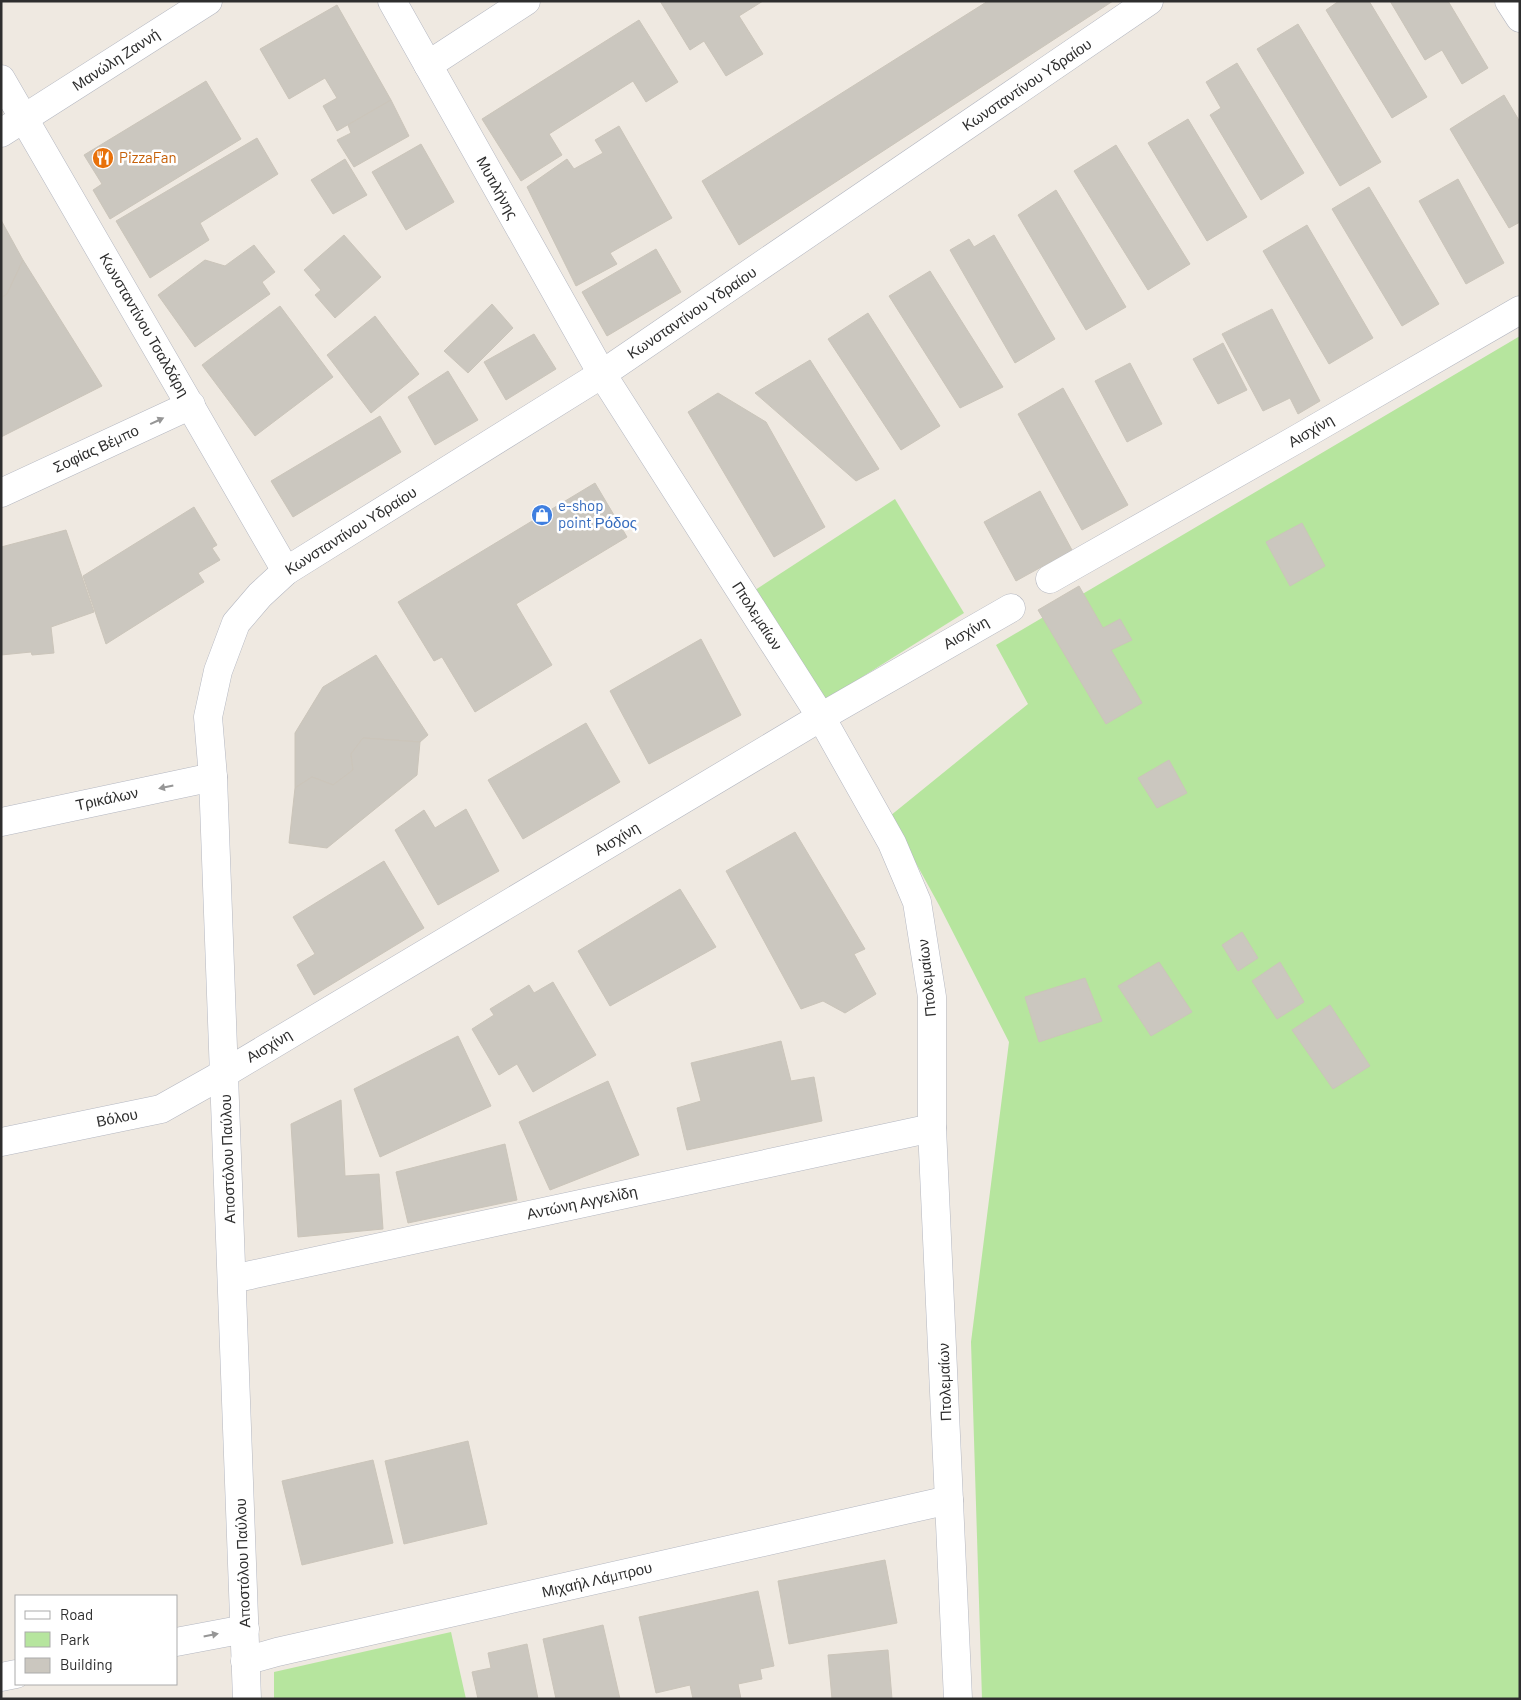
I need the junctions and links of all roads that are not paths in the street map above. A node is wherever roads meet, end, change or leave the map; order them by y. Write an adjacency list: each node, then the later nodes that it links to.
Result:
1 (208, 1): 9 (street, Μανώλη Ζαννή)
2 (392, 1): 7 (street, Μυτιλήνης)
3 (526, 1): 7 (street)
4 (1150, 1): 12 (street, Κωνσταντίνου Υδραίου)
5 (1509, 1): 6 (street)
6 (1520, 18)
7 (428, 65): 12 (street, Μυτιλήνης)
8 (1, 79): 9 (street, Κωνσταντίνου Τσαλδάρη)
9 (25, 118): 10 (street, Μανώλη Ζαννή); 13 (street, Κωνσταντίνου Τσαλδάρη)
10 (1, 133)
11 (1520, 310): 16 (street, Αισχίνη)
12 (602, 374): 15 (street, Κωνσταντίνου Υδραίου); 19 (street, Πτολεμαίων)
13 (190, 405): 14 (street, Σοφίας Βέμπο, one-way to 13); 15 (street, Κωνσταντίνου Τσαλδάρη)
14 (1, 493)
15 (286, 571): 18 (street, Κωνσταντίνου Υδραίου)
16 (1050, 579)
17 (1011, 608): 19 (street, Αισχίνη)
18 (236, 623): 20 (street, Αποστόλου Παύλου)
19 (821, 717): 22 (street, Αισχίνη); 23 (street, Πτολεμαίων)
20 (213, 777): 21 (street, Τρικάλων, one-way to 21); 22 (street, Αποστόλου Παύλου)
21 (1, 822)
22 (225, 1073): 24 (street, Βόλου); 25 (street, Αποστόλου Παύλου)
23 (932, 1128): 25 (street, Αντώνη Αγγελίδη); 26 (street, Πτολεμαίων)
24 (1, 1142)
25 (232, 1279): 27 (street, Αποστόλου Παύλου)
26 (949, 1500): 29 (street, Μιχαήλ Λάμπρου); 33 (street, Πτολεμαίων)
27 (245, 1629): 28 (street, one-way to 27); 29 (street, Αποστόλου Παύλου)
28 (178, 1642)
29 (245, 1661): 32 (street, Αποστόλου Παύλου)
30 (15, 1674): 31 (street)
31 (1, 1677)
32 (247, 1699)
33 (958, 1699)

